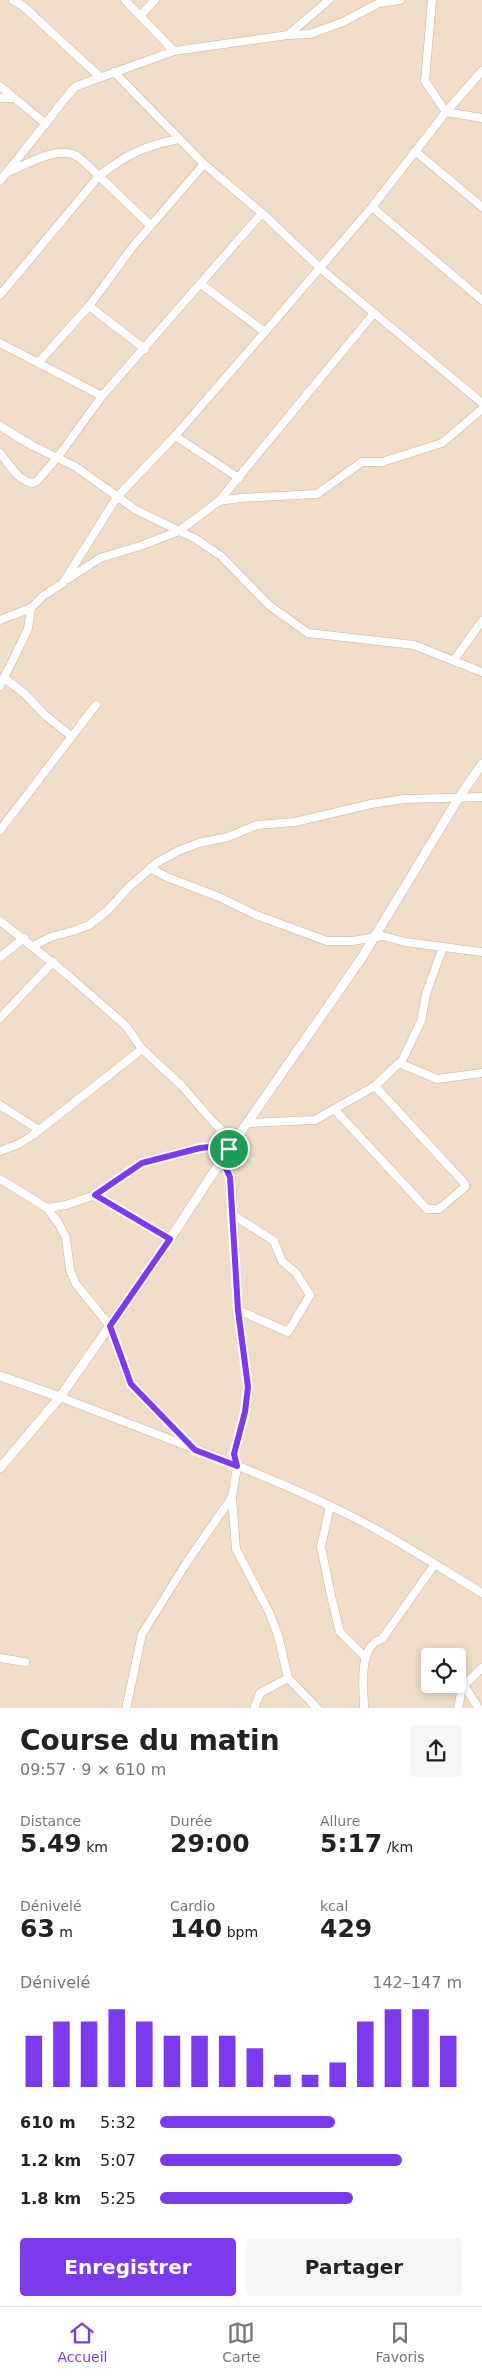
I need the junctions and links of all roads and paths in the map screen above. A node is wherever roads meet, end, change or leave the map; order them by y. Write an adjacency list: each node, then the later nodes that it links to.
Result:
1 (13, 0): 12 (street)
2 (125, 0): 7 (street)
3 (154, 0): 7 (street)
4 (329, 0): 8 (street)
5 (400, 0): 8 (street)
6 (432, 0): 16 (street)
7 (140, 16): 9 (street)
8 (288, 35): 9 (street)
9 (174, 52): 11 (street)
10 (482, 71): 16 (street)
11 (114, 72): 12 (street); 19 (street)
12 (100, 77): 18 (street)
13 (0, 86): 15 (street)
14 (0, 98): 15 (street)
15 (14, 98): 18 (street)
16 (446, 112): 17 (street); 20 (street)
17 (482, 118)
18 (46, 124): 22 (street)
19 (179, 139): 21 (street); 23 (street)
20 (415, 151): 25 (street); 26 (street)
21 (204, 164): 27 (street); 28 (street)
22 (7, 173): 23 (street); 24 (street)
23 (100, 176): 28 (street); 31 (street)
24 (0, 181)
25 (372, 207): 29 (street); 32 (street)
26 (482, 207)
27 (262, 213): 29 (street); 30 (street)
28 (150, 225): 33 (street)
29 (320, 268): 34 (street); 35 (street)
30 (201, 284): 35 (street); 37 (street)
31 (0, 295)
32 (482, 300)
33 (90, 306): 37 (street); 38 (street)
34 (374, 313): 40 (street); 46 (street)
35 (265, 332): 43 (street)
36 (0, 343): 38 (street)
37 (145, 349): 39 (street)
38 (38, 363): 39 (street)
39 (102, 396): 45 (street)
40 (482, 403)
41 (482, 409): 48 (street)
42 (0, 426): 45 (street)
43 (175, 436): 46 (street); 47 (street)
44 (0, 453): 45 (street)
45 (57, 458): 47 (street)
46 (238, 478): 48 (street)
47 (117, 497): 49 (street); 50 (street)
48 (219, 501): 49 (street)
49 (179, 531): 50 (street); 54 (street)
50 (63, 583): 51 (street)
51 (31, 608): 52 (street); 56 (street)
52 (0, 620)
53 (482, 621): 54 (street)
54 (454, 660): 55 (street)
55 (482, 672)
56 (1, 684): 58 (street)
57 (96, 705): 58 (street)
58 (71, 736): 62 (street)
59 (482, 764): 60 (street)
60 (460, 796): 61 (street); 63 (street); 65 (street)
61 (482, 797)
62 (1, 827)
63 (150, 868): 65 (street); 67 (street)
64 (0, 921): 66 (street)
65 (375, 937): 68 (street); 79 (street)
66 (24, 938): 67 (street); 70 (street)
67 (33, 946): 71 (street)
68 (443, 947): 69 (street); 74 (street)
69 (482, 952)
70 (0, 957)
71 (53, 962): 72 (street); 73 (street)
72 (0, 1018)
73 (142, 1049): 80 (street); 81 (street)
74 (401, 1063): 75 (street); 76 (street)
75 (482, 1073)
76 (375, 1086): 78 (street); 78 (street)
77 (0, 1105): 80 (street)
78 (335, 1110): 79 (street)
79 (248, 1123): 81 (street)
80 (39, 1130): 82 (street)
81 (232, 1145): 83 (street); 85 (street)
82 (0, 1151)
83 (220, 1163): 87 (street); 88 (street)
84 (0, 1180): 86 (street)
85 (95, 1195): 86 (street); 88 (street)
86 (47, 1208): 90 (street)
87 (232, 1215): 89 (street); 89 (street)
88 (170, 1239): 90 (street)
89 (238, 1310): 94 (street)
90 (110, 1326): 92 (street); 93 (street)
91 (0, 1376): 92 (street)
92 (60, 1397): 93 (street); 95 (street)
93 (195, 1450): 94 (street)
94 (237, 1466): 96 (street); 97 (street)
95 (0, 1468)
96 (232, 1497): 104 (street); 108 (street)
97 (330, 1506): 98 (street); 100 (street)
98 (435, 1564): 99 (street); 100 (street)
99 (482, 1593)
100 (365, 1657): 111 (street)
101 (0, 1658): 102 (street)
102 (25, 1662)
103 (482, 1668): 105 (street)
104 (288, 1678): 109 (street); 110 (street)
105 (466, 1683)
106 (466, 1688): 113 (street)
107 (462, 1693): 112 (street)
108 (126, 1708)
109 (254, 1708)
110 (318, 1708)
111 (364, 1708)
112 (458, 1708)
113 (479, 1708)

